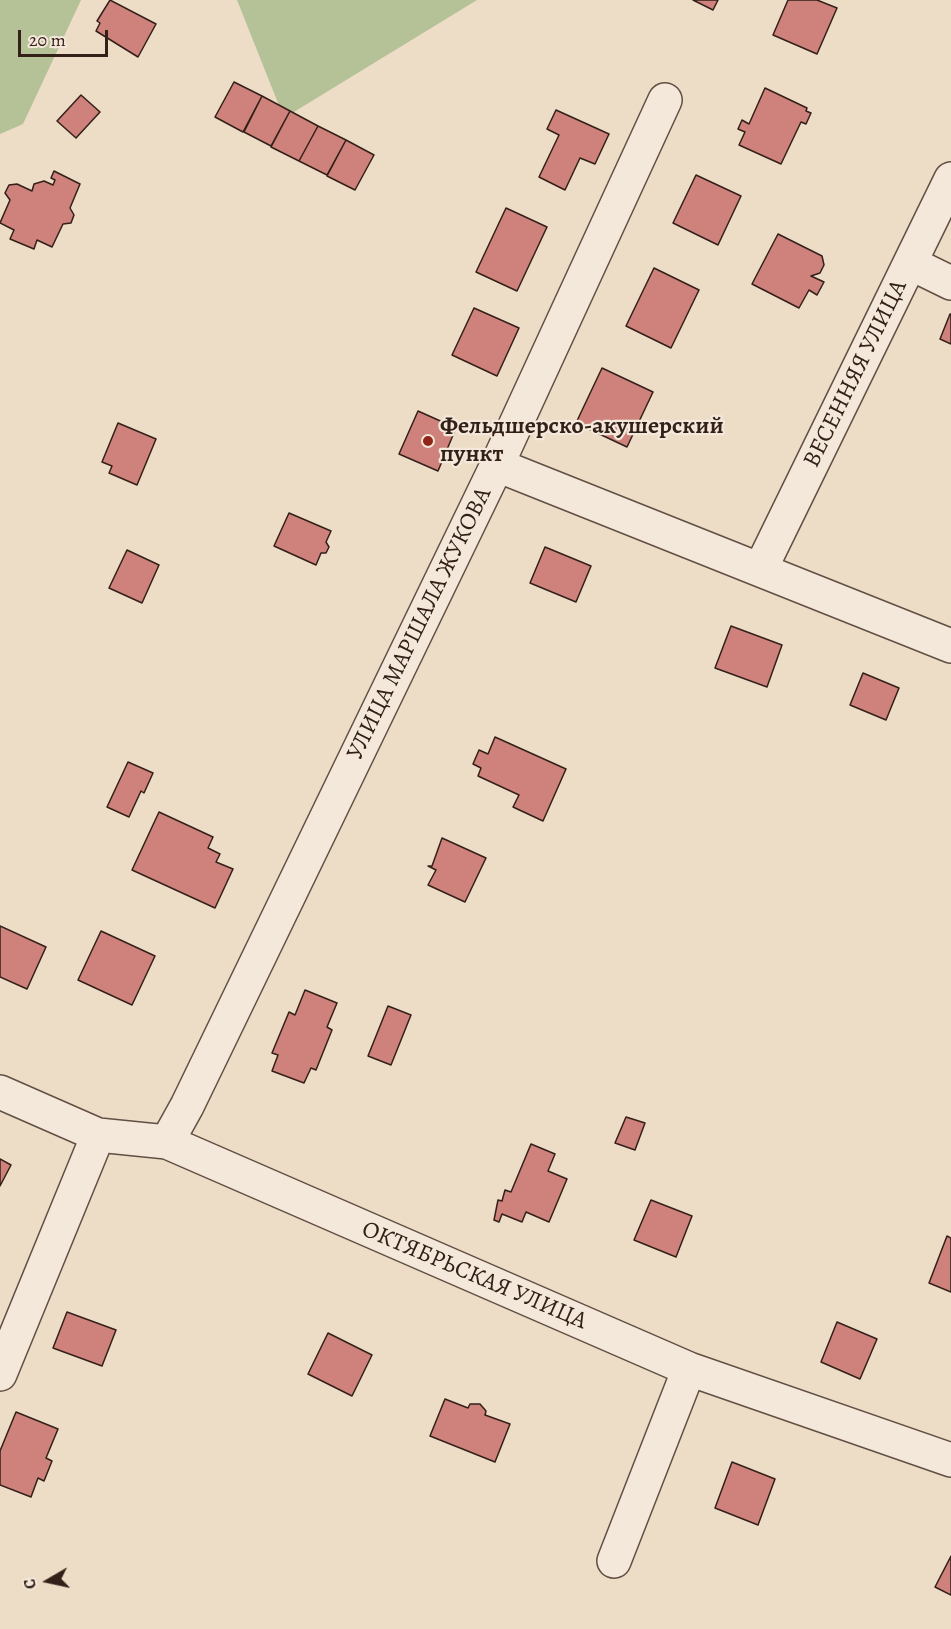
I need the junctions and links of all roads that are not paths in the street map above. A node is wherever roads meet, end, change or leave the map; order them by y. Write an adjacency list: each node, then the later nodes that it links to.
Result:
1 (665, 100): 5 (street, УЛИЦА МАРШАЛА ЖУКОВА)
2 (951, 179): 3 (street, ВЕСЕННЯЯ УЛИЦА)
3 (910, 263): 4 (street); 6 (street, ВЕСЕННЯЯ УЛИЦА)
4 (951, 284)
5 (497, 465): 6 (street); 10 (street, УЛИЦА МАРШАЛА ЖУКОВА)
6 (760, 568): 7 (street)
7 (951, 646)
8 (0, 1092): 9 (street, ОКТЯБРЬСКАЯ УЛИЦА)
9 (98, 1135): 10 (street, ОКТЯБРЬСКАЯ УЛИЦА); 12 (street)
10 (167, 1142): 11 (street, ОКТЯБРЬСКАЯ УЛИЦА)
11 (689, 1369): 13 (street, ОКТЯБРЬСКАЯ УЛИЦА); 14 (street)
12 (0, 1374)
13 (951, 1460)
14 (614, 1561)

